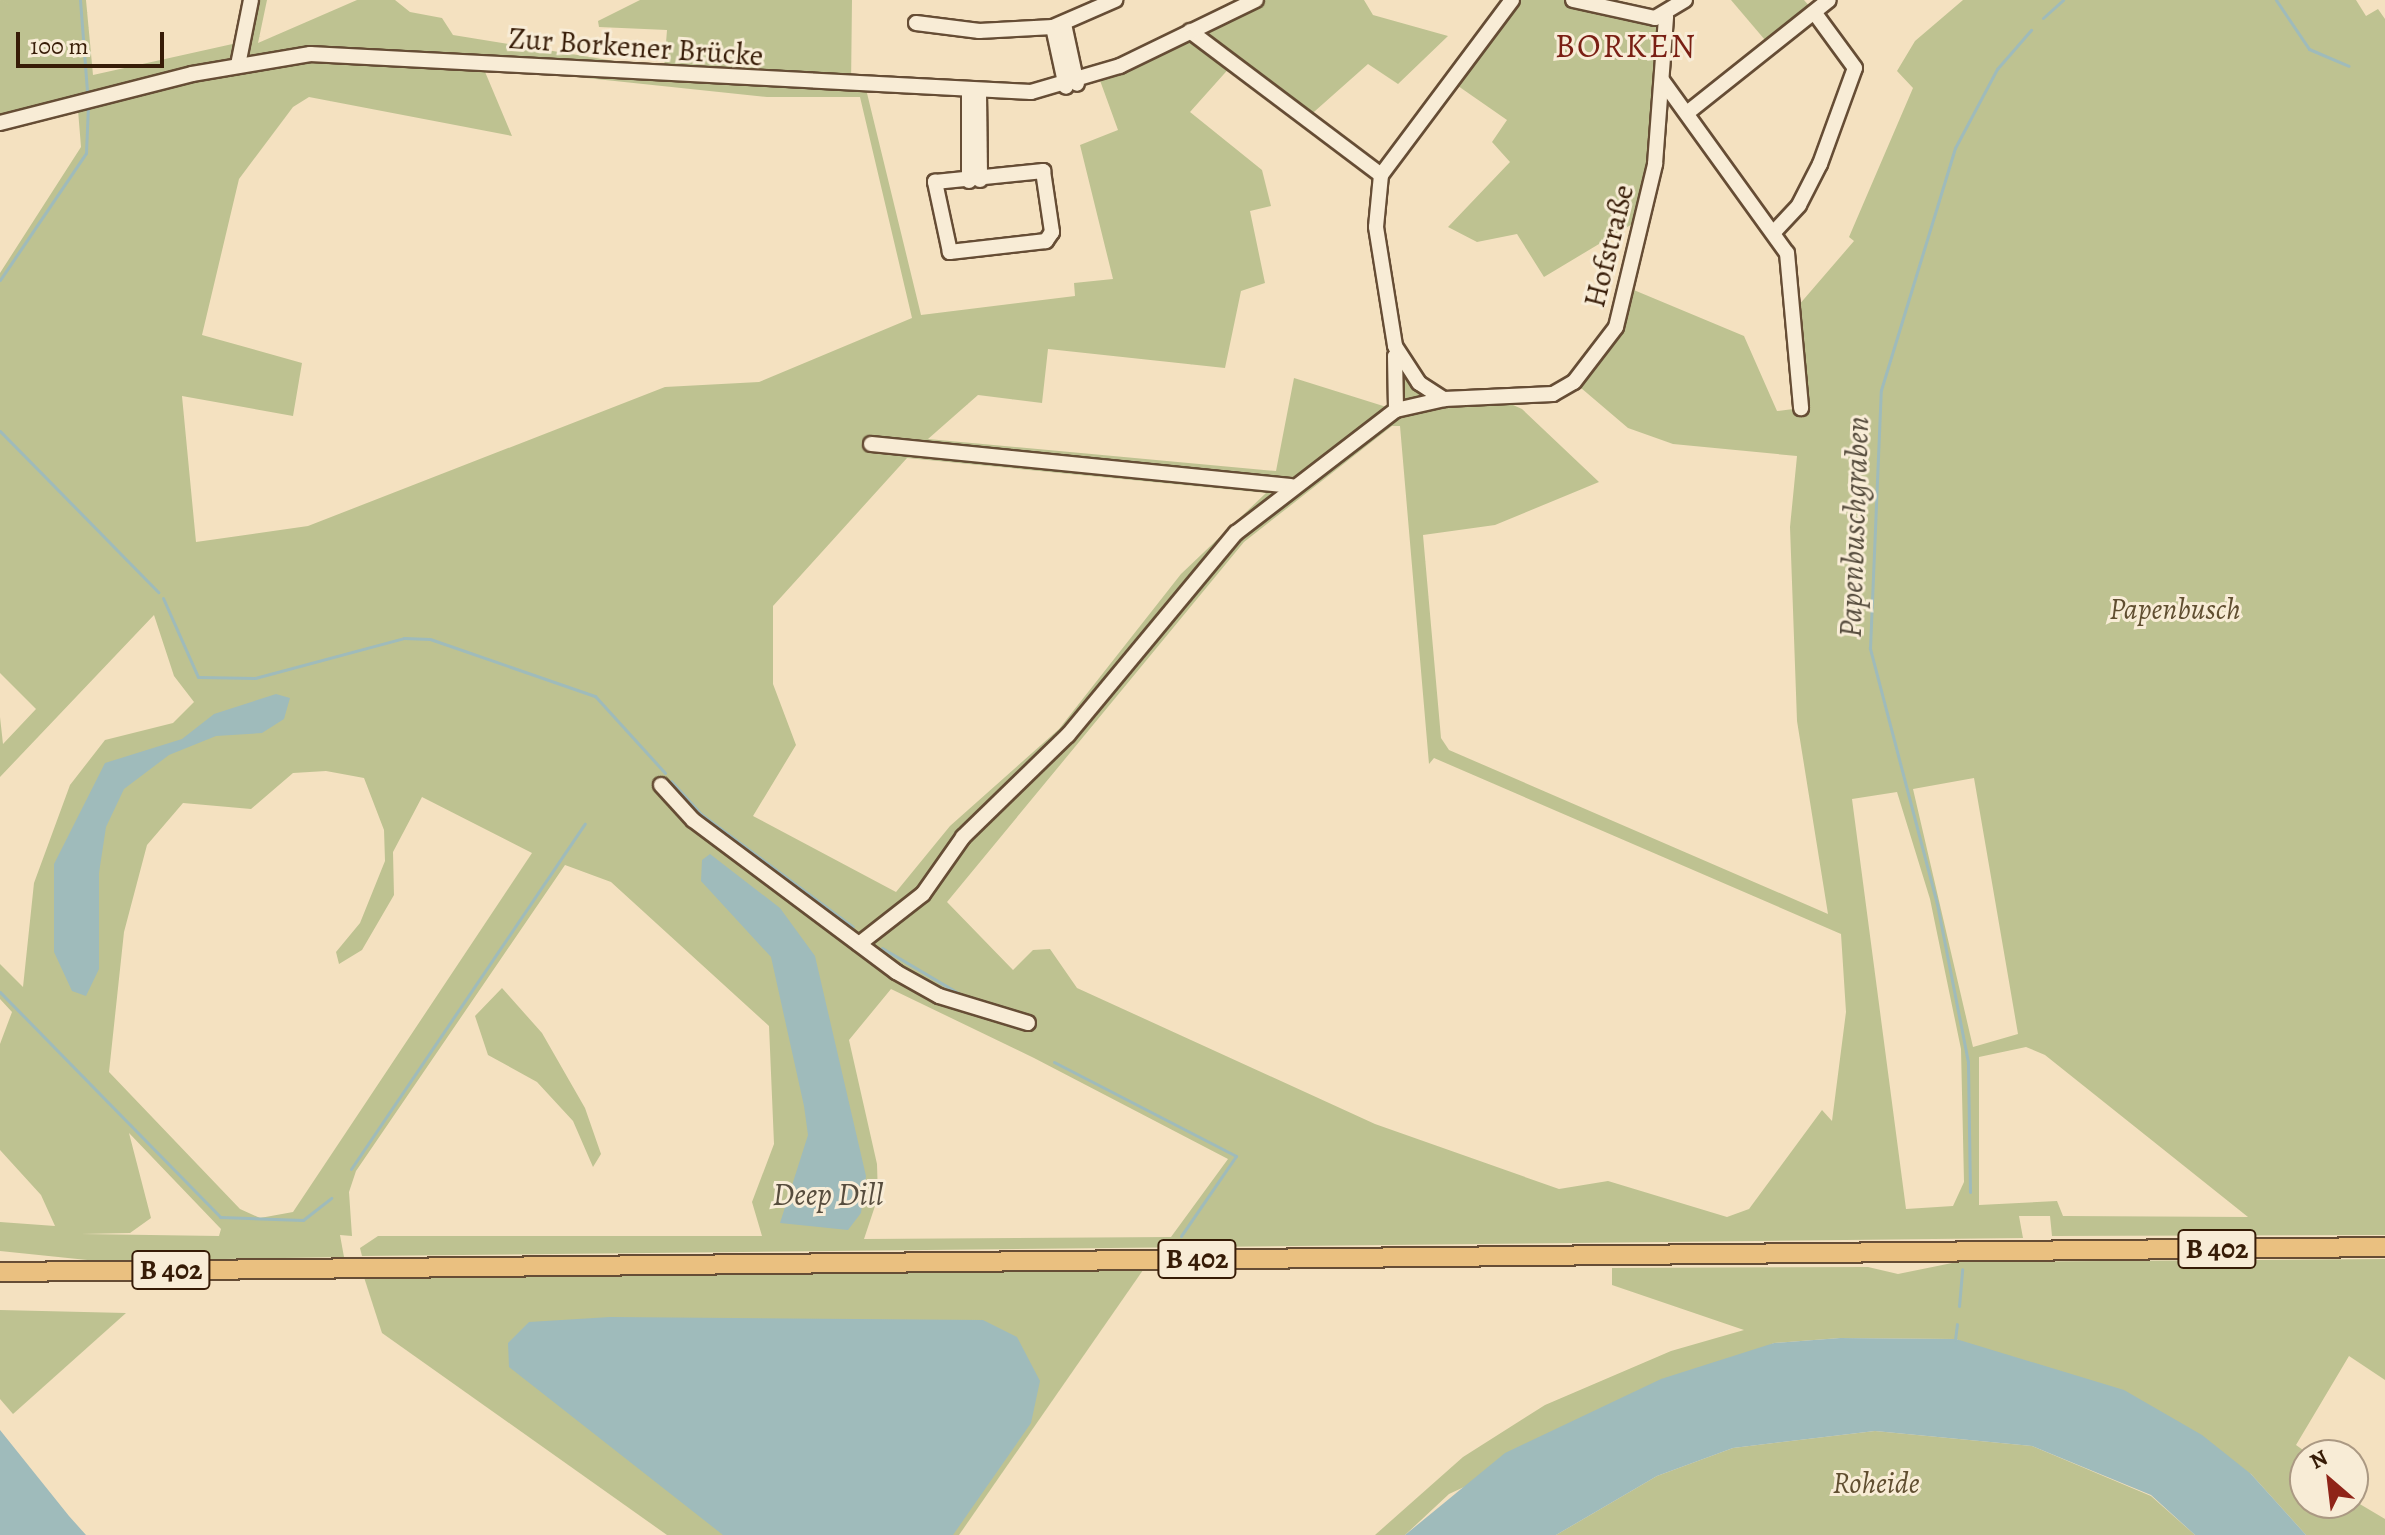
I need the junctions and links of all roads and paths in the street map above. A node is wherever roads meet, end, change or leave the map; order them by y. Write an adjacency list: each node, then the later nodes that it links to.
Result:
1 (251, 0): 13 (street)
2 (1115, 0): 11 (street)
3 (1256, 0): 12 (street, Zur Borkener Brücke)
4 (1512, 0): 19 (street)
5 (1573, 0): 9 (street)
6 (1685, 0): 9 (street)
7 (1829, 0): 8 (street)
8 (1814, 12): 17 (street); 21 (street)
9 (1666, 16): 14 (street, Hofstraße)
10 (916, 23): 11 (street)
11 (1059, 25): 15 (street)
12 (1190, 31): 15 (street, Zur Borkener Brücke); 19 (street)
13 (238, 65): 16 (street, Zur Borkener Brücke); 18 (street, Zur Borkener Brücke)
14 (1662, 80): 17 (street); 23 (street, Hofstraße)
15 (1072, 85): 16 (street, Zur Borkener Brücke)
16 (974, 92): 20 (street)
17 (1687, 113): 21 (street)
18 (0, 123)
19 (1381, 175): 22 (street)
20 (974, 180): 20 (street)
21 (1775, 231): 24 (street)
22 (1395, 346): 23 (street); 25 (street)
23 (1444, 399): 25 (street, Hofstraße)
24 (1801, 408)
25 (1396, 410): 27 (street)
26 (871, 444): 27 (street)
27 (1291, 486): 29 (street)
28 (661, 785): 29 (street)
29 (859, 944): 30 (street)
30 (1028, 1023)
31 (2385, 1247): 32 (main road, B 402)
32 (0, 1272)

